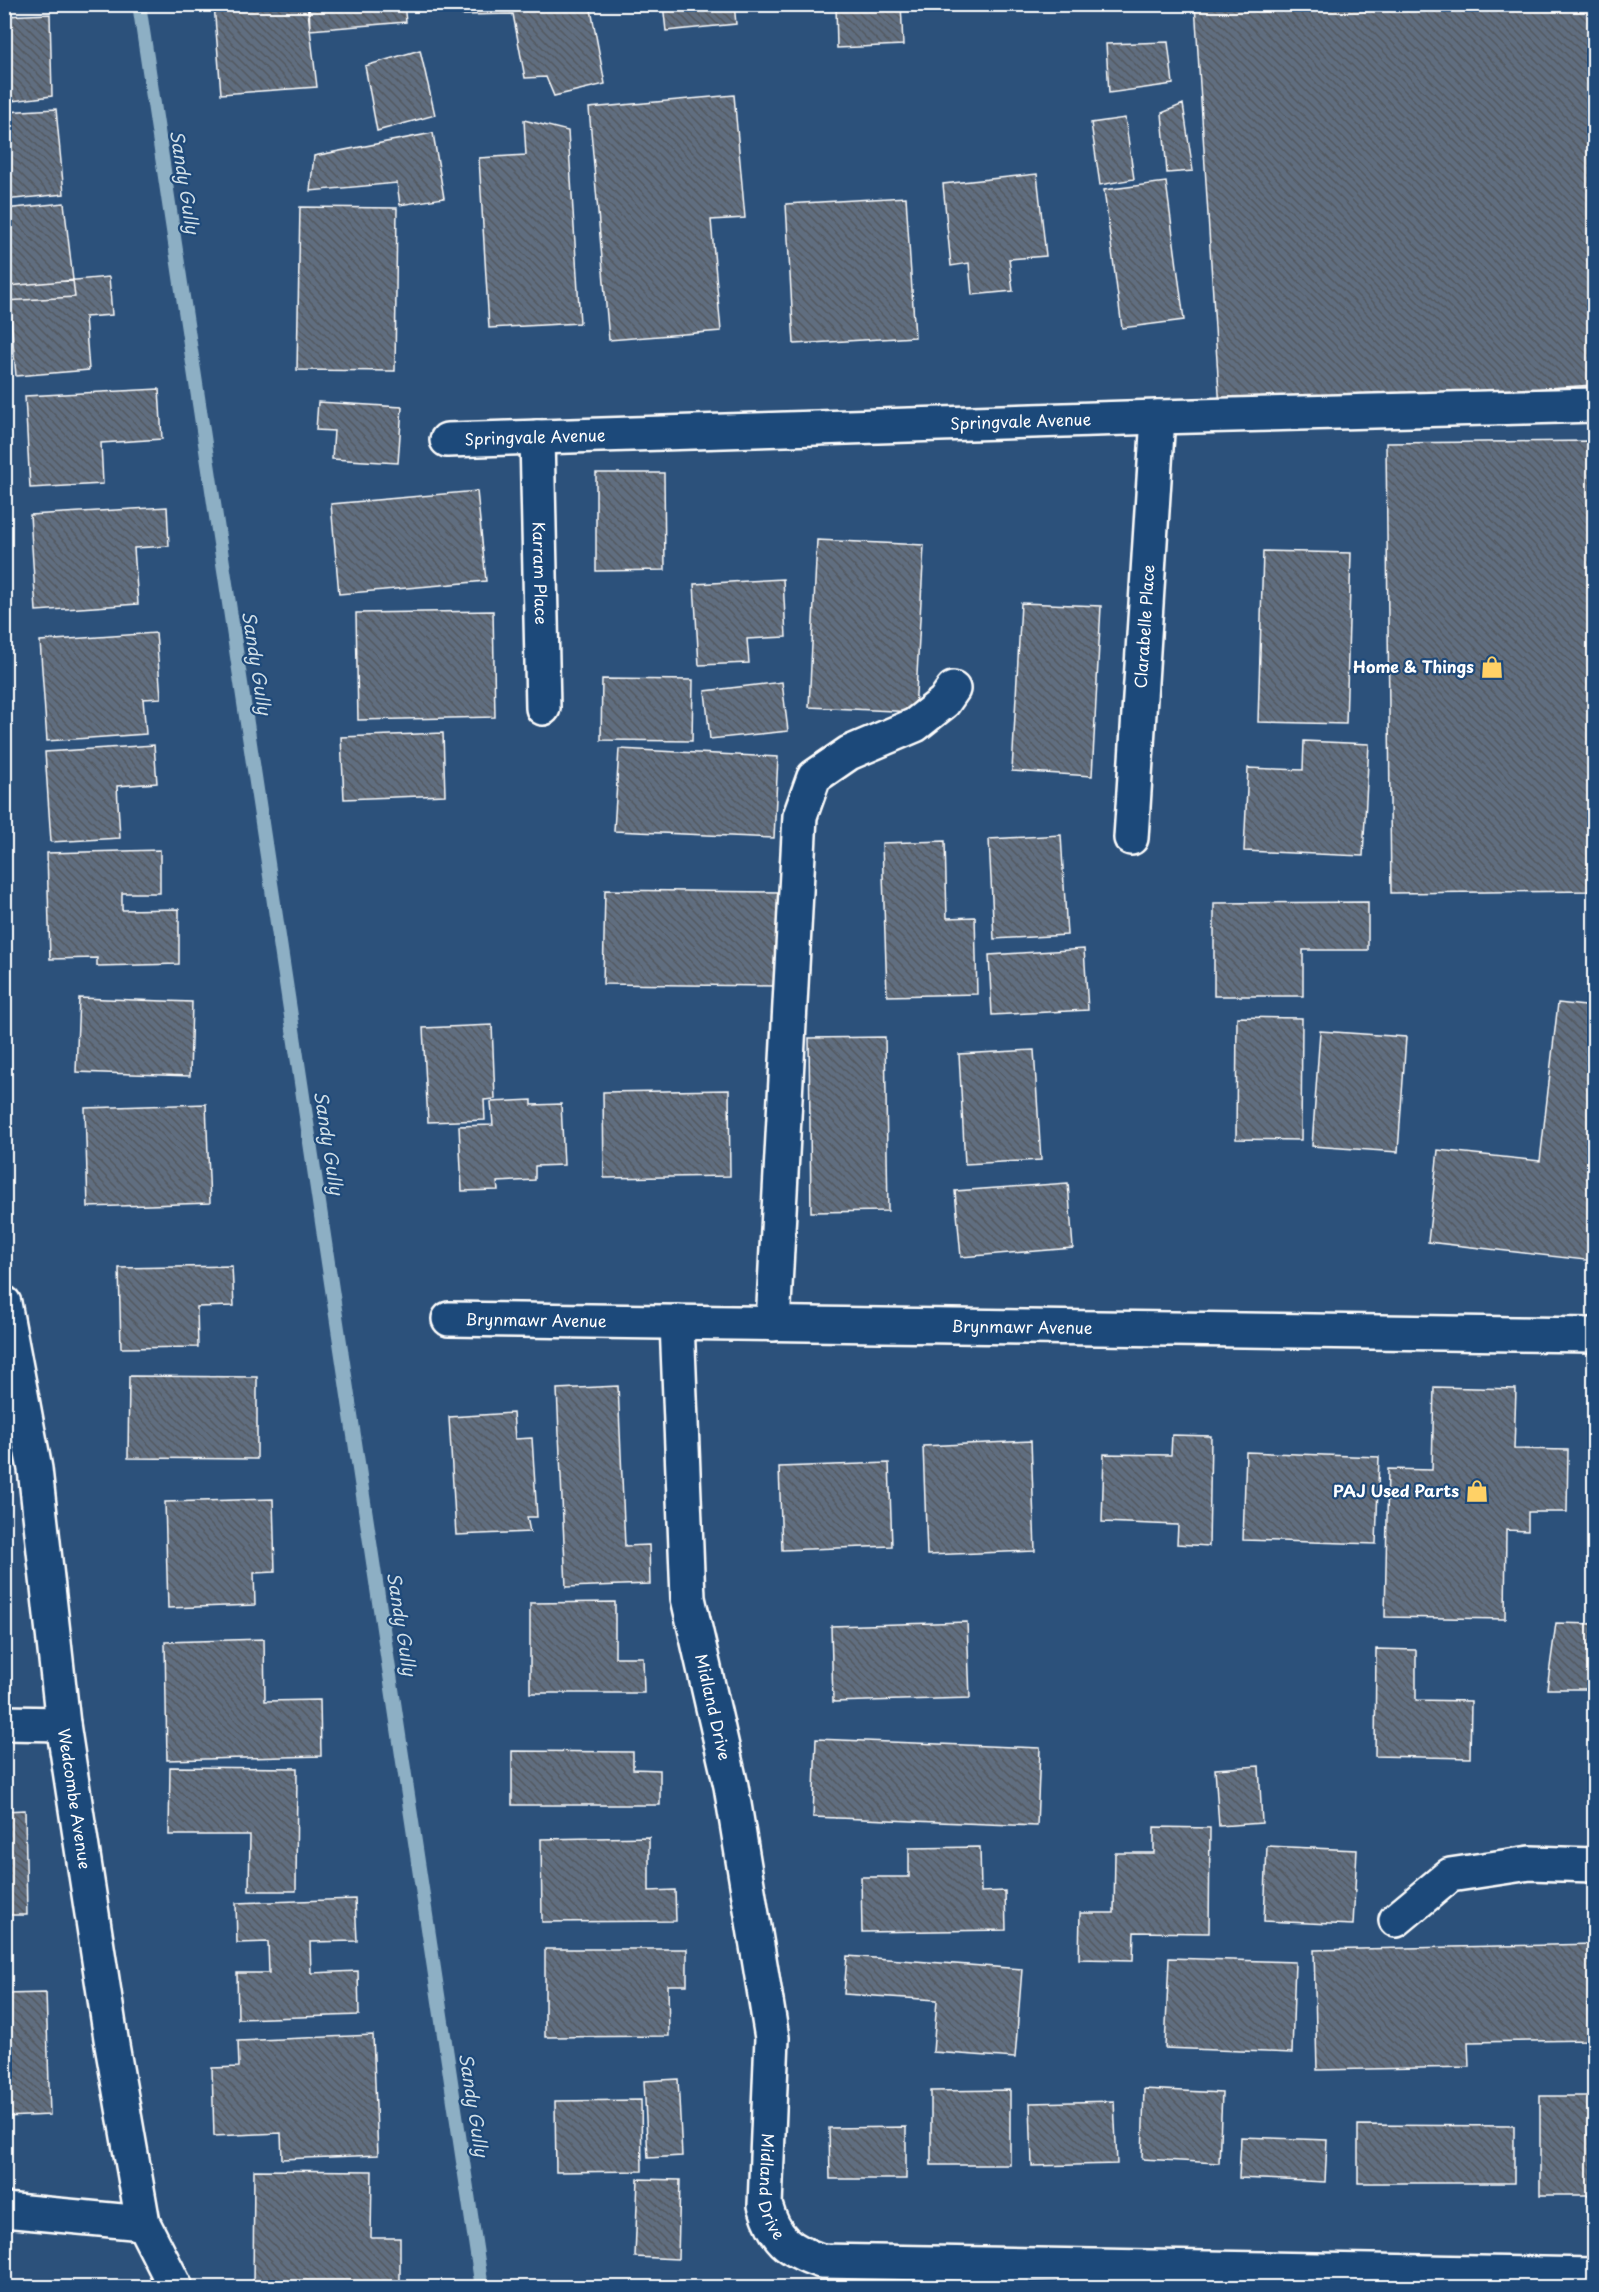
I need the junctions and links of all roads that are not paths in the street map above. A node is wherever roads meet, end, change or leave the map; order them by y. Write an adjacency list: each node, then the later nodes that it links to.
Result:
1 (1594, 405): 2 (street, Springvale Avenue)
2 (1158, 417): 3 (street, Springvale Avenue); 7 (street, Clarabelle Place)
3 (537, 437): 4 (street, Springvale Avenue); 6 (street, Karram Place)
4 (447, 440)
5 (953, 689): 11 (street)
6 (543, 708)
7 (1131, 838)
8 (4, 1303): 14 (street, Wedcombe Avenue)
9 (449, 1319): 10 (street, Brynmawr Avenue)
10 (677, 1322): 11 (street, Brynmawr Avenue); 19 (street, Midland Drive)
11 (773, 1324): 12 (street, Brynmawr Avenue)
12 (1594, 1335)
13 (4, 1723): 14 (street)
14 (63, 1724): 18 (street, Wedcombe Avenue)
15 (1594, 1865): 16 (street)
16 (1396, 1920)
17 (4, 2210): 18 (street)
18 (143, 2223): 20 (street, Wedcombe Avenue)
19 (1594, 2275)
20 (176, 2288)

